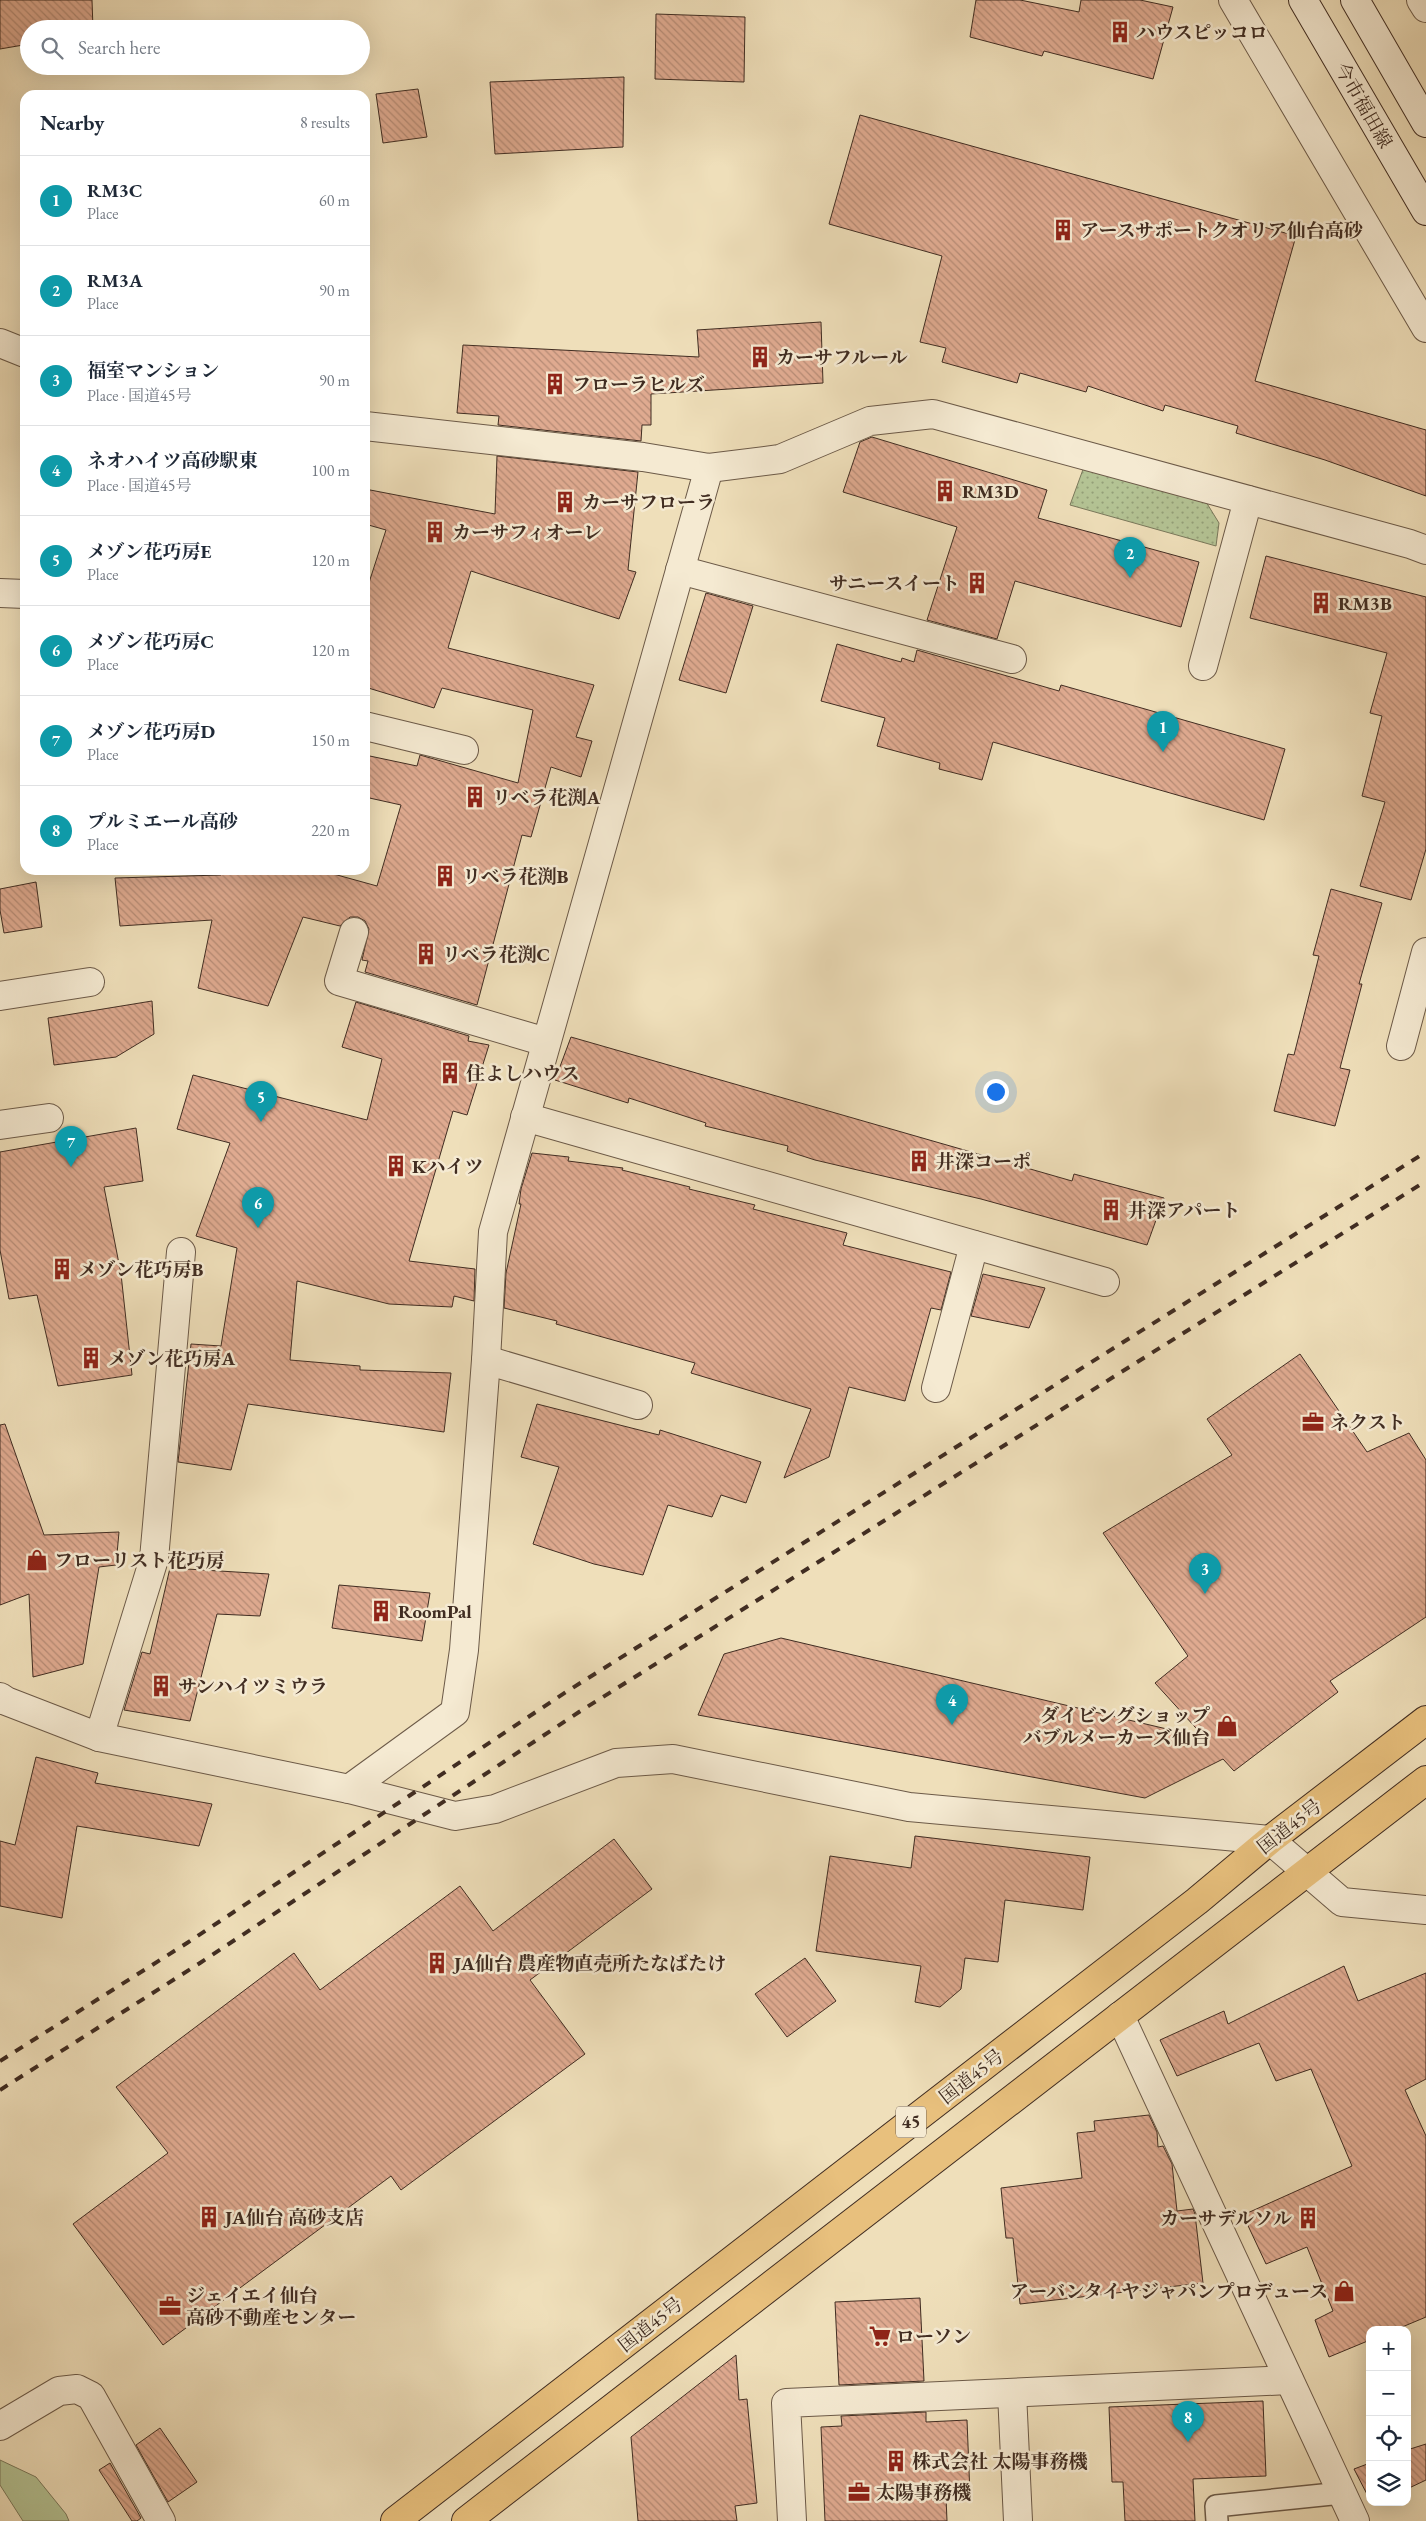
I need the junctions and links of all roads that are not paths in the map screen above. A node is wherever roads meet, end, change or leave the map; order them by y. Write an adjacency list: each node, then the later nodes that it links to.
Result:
1 (1233, 0): 8 (street)
2 (1303, 0): 7 (street, 今市福田線)
3 (1355, 0): 6 (street)
4 (1421, 0): 5 (street)
5 (1426, 8)
6 (1426, 123)
7 (1426, 211)
8 (1426, 328)
9 (0, 343): 10 (street)
10 (20, 351)
11 (370, 427): 12 (street)
12 (709, 468): 13 (street); 15 (street)
13 (1248, 500): 14 (street); 19 (street)
14 (1426, 550)
15 (680, 570): 18 (street); 26 (street)
16 (0, 593): 17 (street)
17 (20, 594)
18 (1012, 659)
19 (1203, 666)
20 (370, 727): 21 (street)
21 (464, 750)
22 (354, 932): 26 (street)
23 (1426, 952): 27 (street)
24 (90, 982): 25 (street)
25 (0, 996)
26 (546, 1042): 28 (street)
27 (1401, 1046)
28 (525, 1116): 31 (street); 34 (street)
29 (49, 1118): 30 (street)
30 (0, 1125)
31 (974, 1245): 33 (street); 35 (street)
32 (181, 1252): 39 (street)
33 (1105, 1282)
34 (486, 1360): 36 (street); 41 (street)
35 (936, 1388)
36 (638, 1405)
37 (0, 1696): 39 (street)
38 (1426, 1720): 42 (highway, 国道45号 / 45)
39 (99, 1737): 41 (street)
40 (1426, 1780): 43 (highway, 45)
41 (349, 1789): 42 (street)
42 (1270, 1840): 43 (street); 51 (highway, 国道45号 / 45)
43 (1305, 1872): 44 (street); 45 (highway, 45)
44 (1424, 1914)
45 (1120, 2016): 46 (street); 52 (highway, 45)
46 (1289, 2380): 47 (street); 49 (street)
47 (1012, 2393): 53 (street); 54 (street)
48 (0, 2426): 50 (street)
49 (1342, 2493): 55 (lane); 56 (street)
50 (161, 2521)
51 (394, 2521)
52 (466, 2521)
53 (792, 2521)
54 (1018, 2521)
55 (1217, 2521)
56 (1355, 2521)

